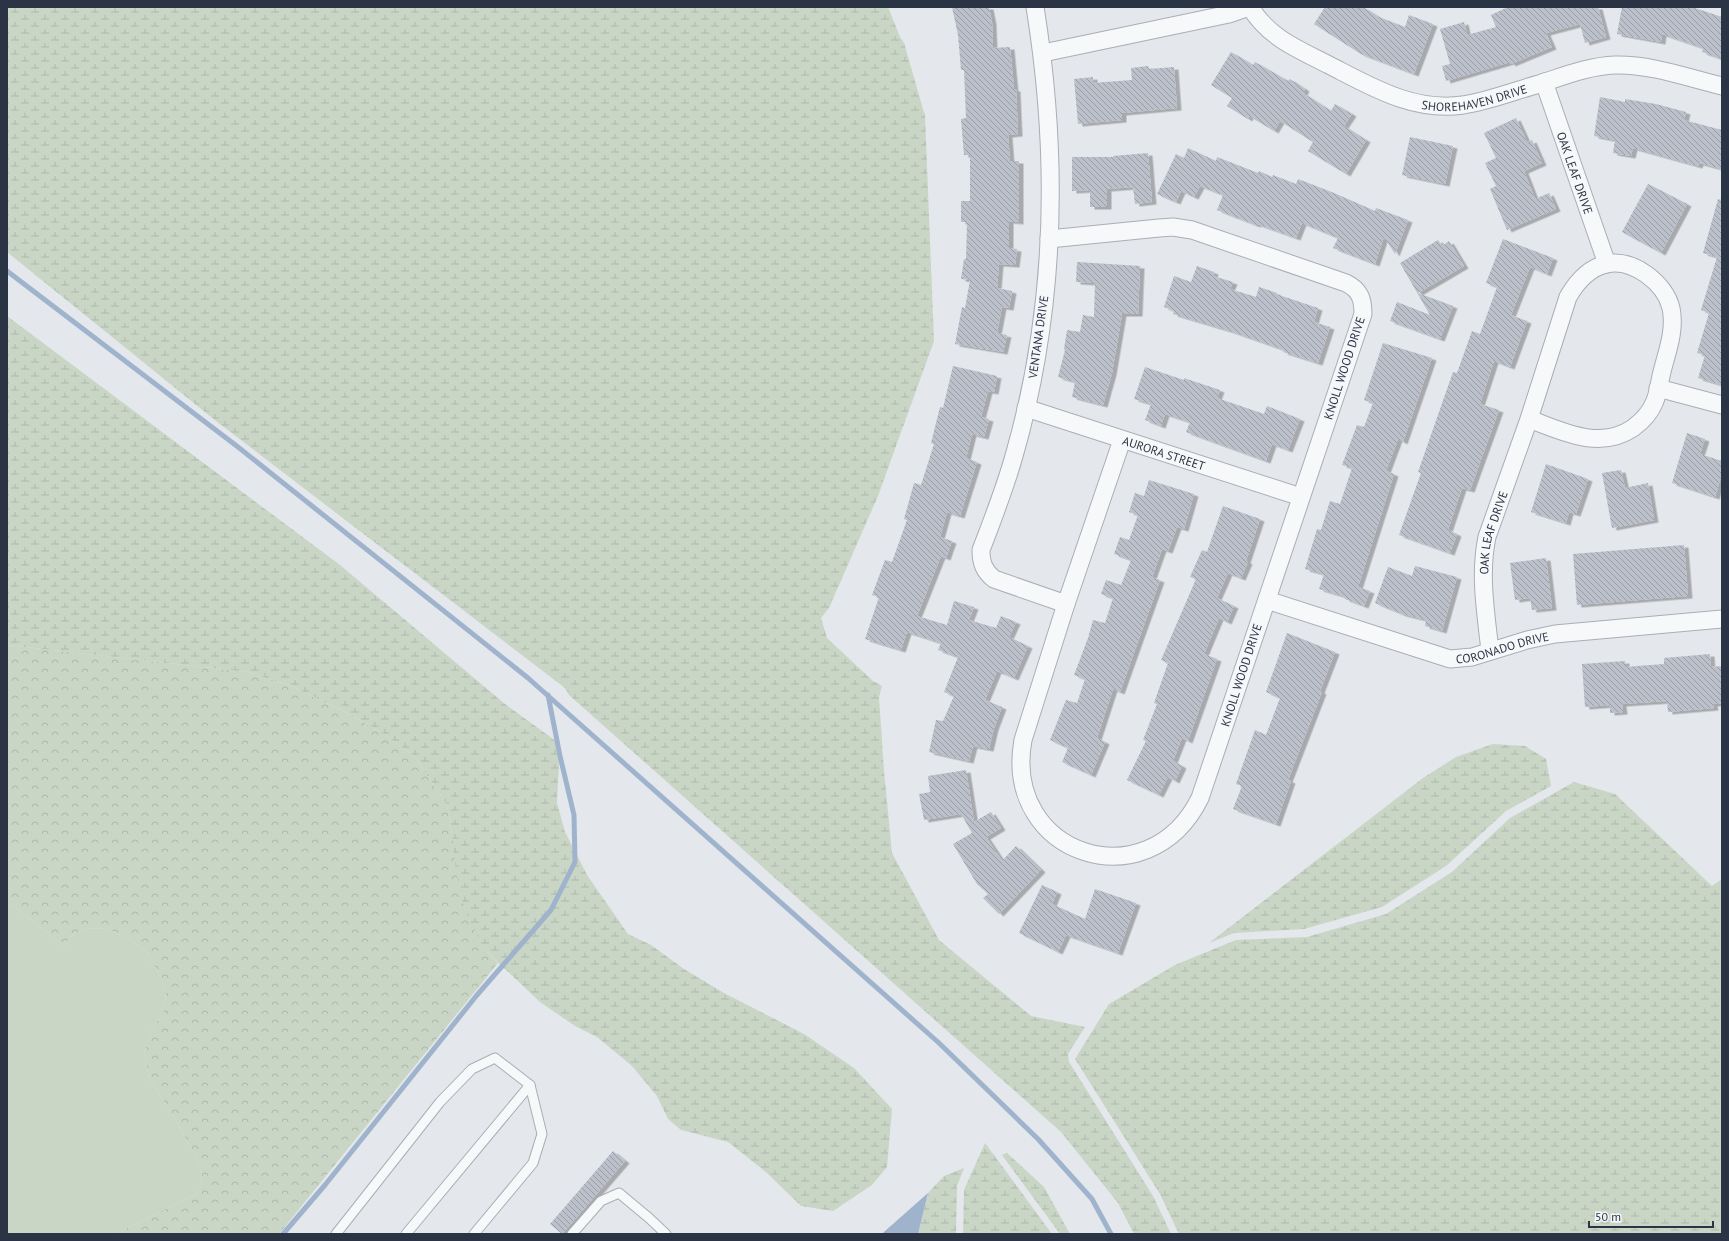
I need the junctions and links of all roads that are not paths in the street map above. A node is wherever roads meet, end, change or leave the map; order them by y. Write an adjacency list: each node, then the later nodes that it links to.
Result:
1 (1036, 7): 3 (street, VENTANA DRIVE)
2 (1249, 7): 3 (street); 4 (street, SHOREHAVEN DRIVE)
3 (1043, 53): 6 (street, VENTANA DRIVE)
4 (1544, 82): 5 (street, SHOREHAVEN DRIVE); 7 (street, OAK LEAF DRIVE)
5 (1722, 86)
6 (1049, 239): 10 (street, VENTANA DRIVE); 13 (street, KNOLL WOOD DRIVE)
7 (1607, 264): 8 (street, OAK LEAF DRIVE); 11 (street, OAK LEAF DRIVE)
8 (1658, 388): 9 (street); 11 (street, OAK LEAF DRIVE)
9 (1722, 405)
10 (1026, 408): 12 (street, AURORA STREET); 15 (street, VENTANA DRIVE)
11 (1529, 419): 17 (street, OAK LEAF DRIVE)
12 (1122, 440): 13 (street, AURORA STREET); 15 (street, KNOLL WOOD DRIVE)
13 (1301, 497): 14 (street, KNOLL WOOD DRIVE)
14 (1267, 600): 15 (street, KNOLL WOOD DRIVE); 17 (street, CORONADO DRIVE)
15 (1066, 604)
16 (1722, 619): 17 (street, CORONADO DRIVE)
17 (1490, 651)
18 (530, 1085): 19 (lane); 20 (lane); 21 (lane)
19 (336, 1234)
20 (406, 1234)
21 (474, 1234)
22 (572, 1234): 23 (lane)
23 (666, 1234)

